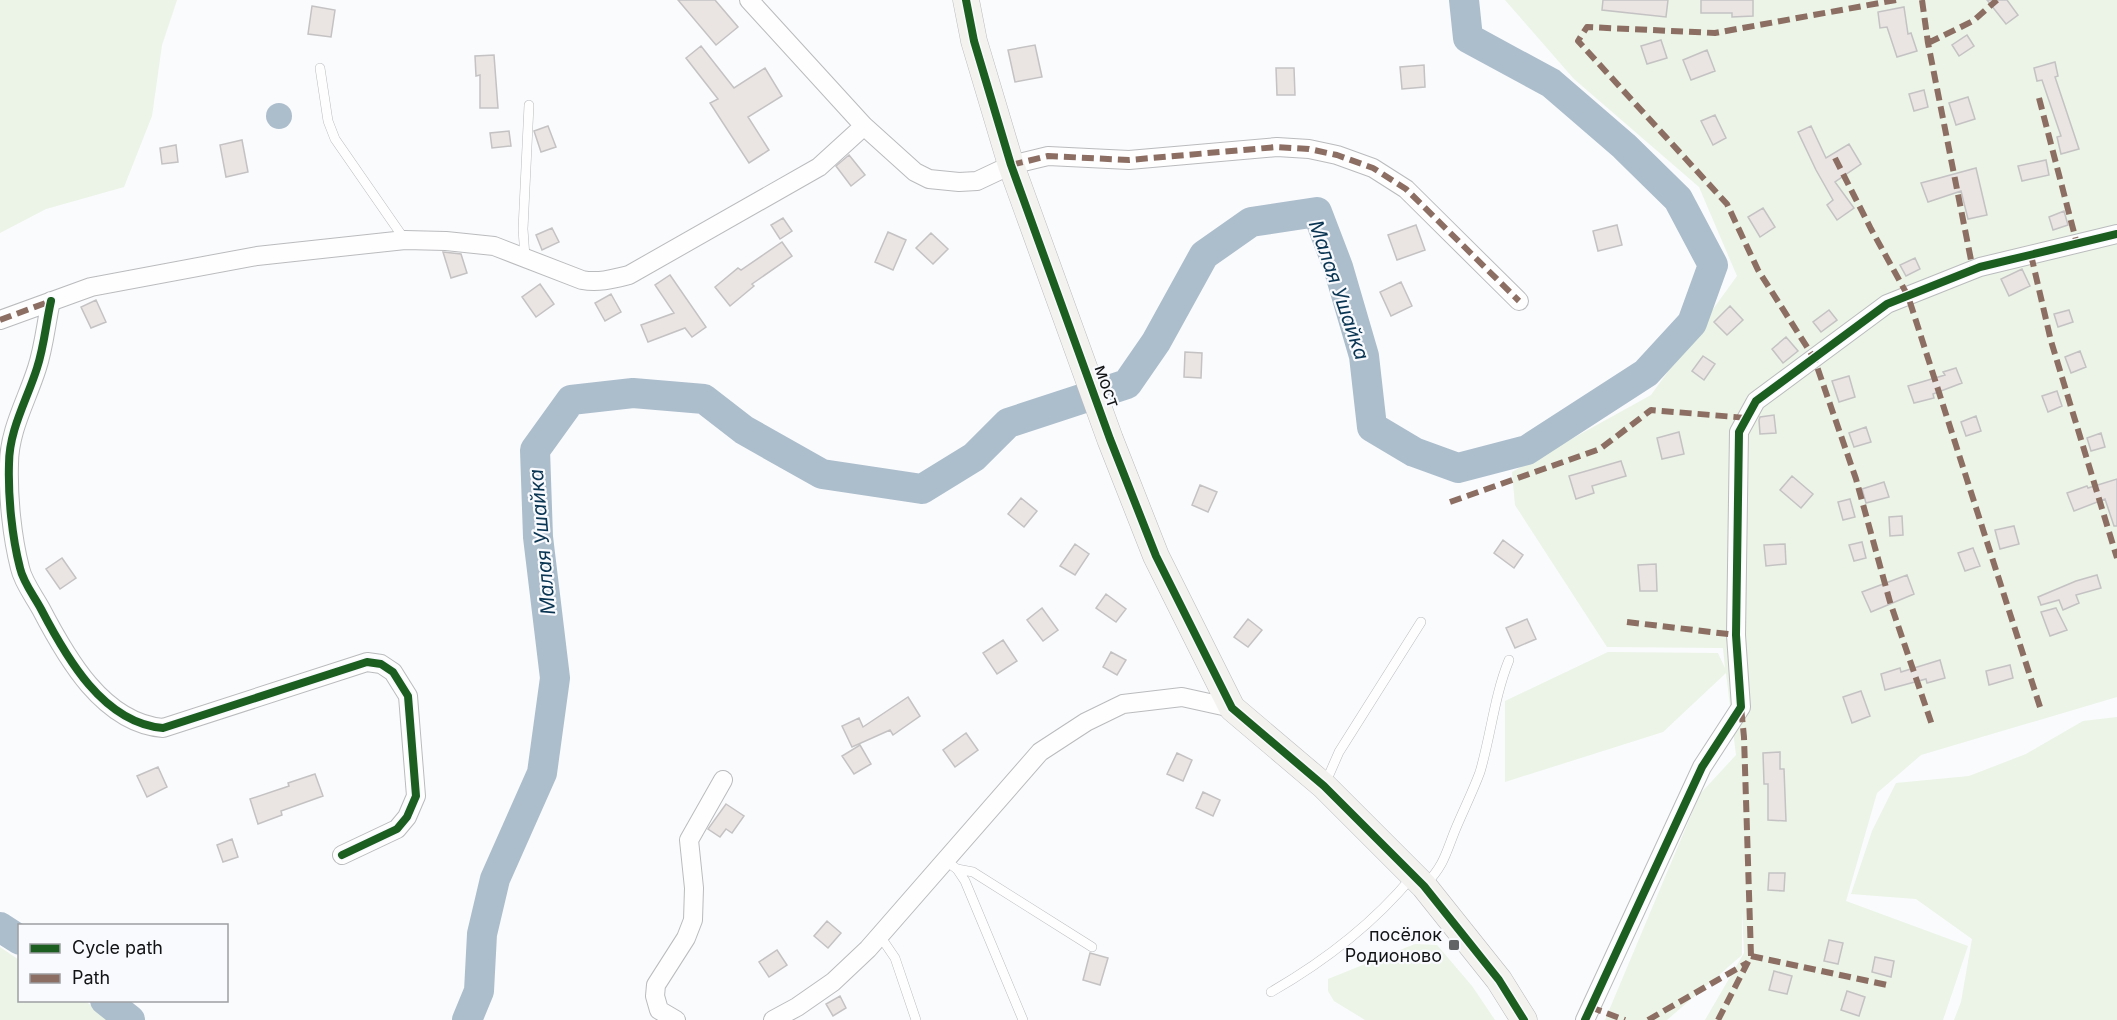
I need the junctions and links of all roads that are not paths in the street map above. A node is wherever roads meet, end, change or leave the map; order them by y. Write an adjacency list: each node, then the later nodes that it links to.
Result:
1 (749, 0): 5 (street)
2 (966, 0): 6 (street, мост)
3 (320, 68): 8 (lane)
4 (528, 105): 9 (lane)
5 (864, 126): 6 (street); 9 (street)
6 (1011, 165): 11 (street); 15 (street, мост)
7 (2117, 234): 30 (street)
8 (405, 240): 9 (street); 10 (street)
9 (525, 257)
10 (51, 301): 12 (street); 18 (street)
11 (1519, 302)
12 (0, 320)
13 (1421, 622): 17 (lane)
14 (1509, 660): 20 (lane)
15 (1232, 708): 17 (street); 19 (street)
16 (723, 780): 25 (street)
17 (1324, 786): 20 (street)
18 (342, 855)
19 (952, 865): 21 (street); 22 (lane); 28 (lane)
20 (1419, 880): 23 (lane); 29 (street)
21 (880, 936): 24 (street); 27 (lane)
22 (1092, 947)
23 (1271, 992)
24 (799, 1013): 26 (street)
25 (676, 1020)
26 (773, 1020)
27 (916, 1020)
28 (1023, 1020)
29 (1524, 1020)
30 (1585, 1020)

